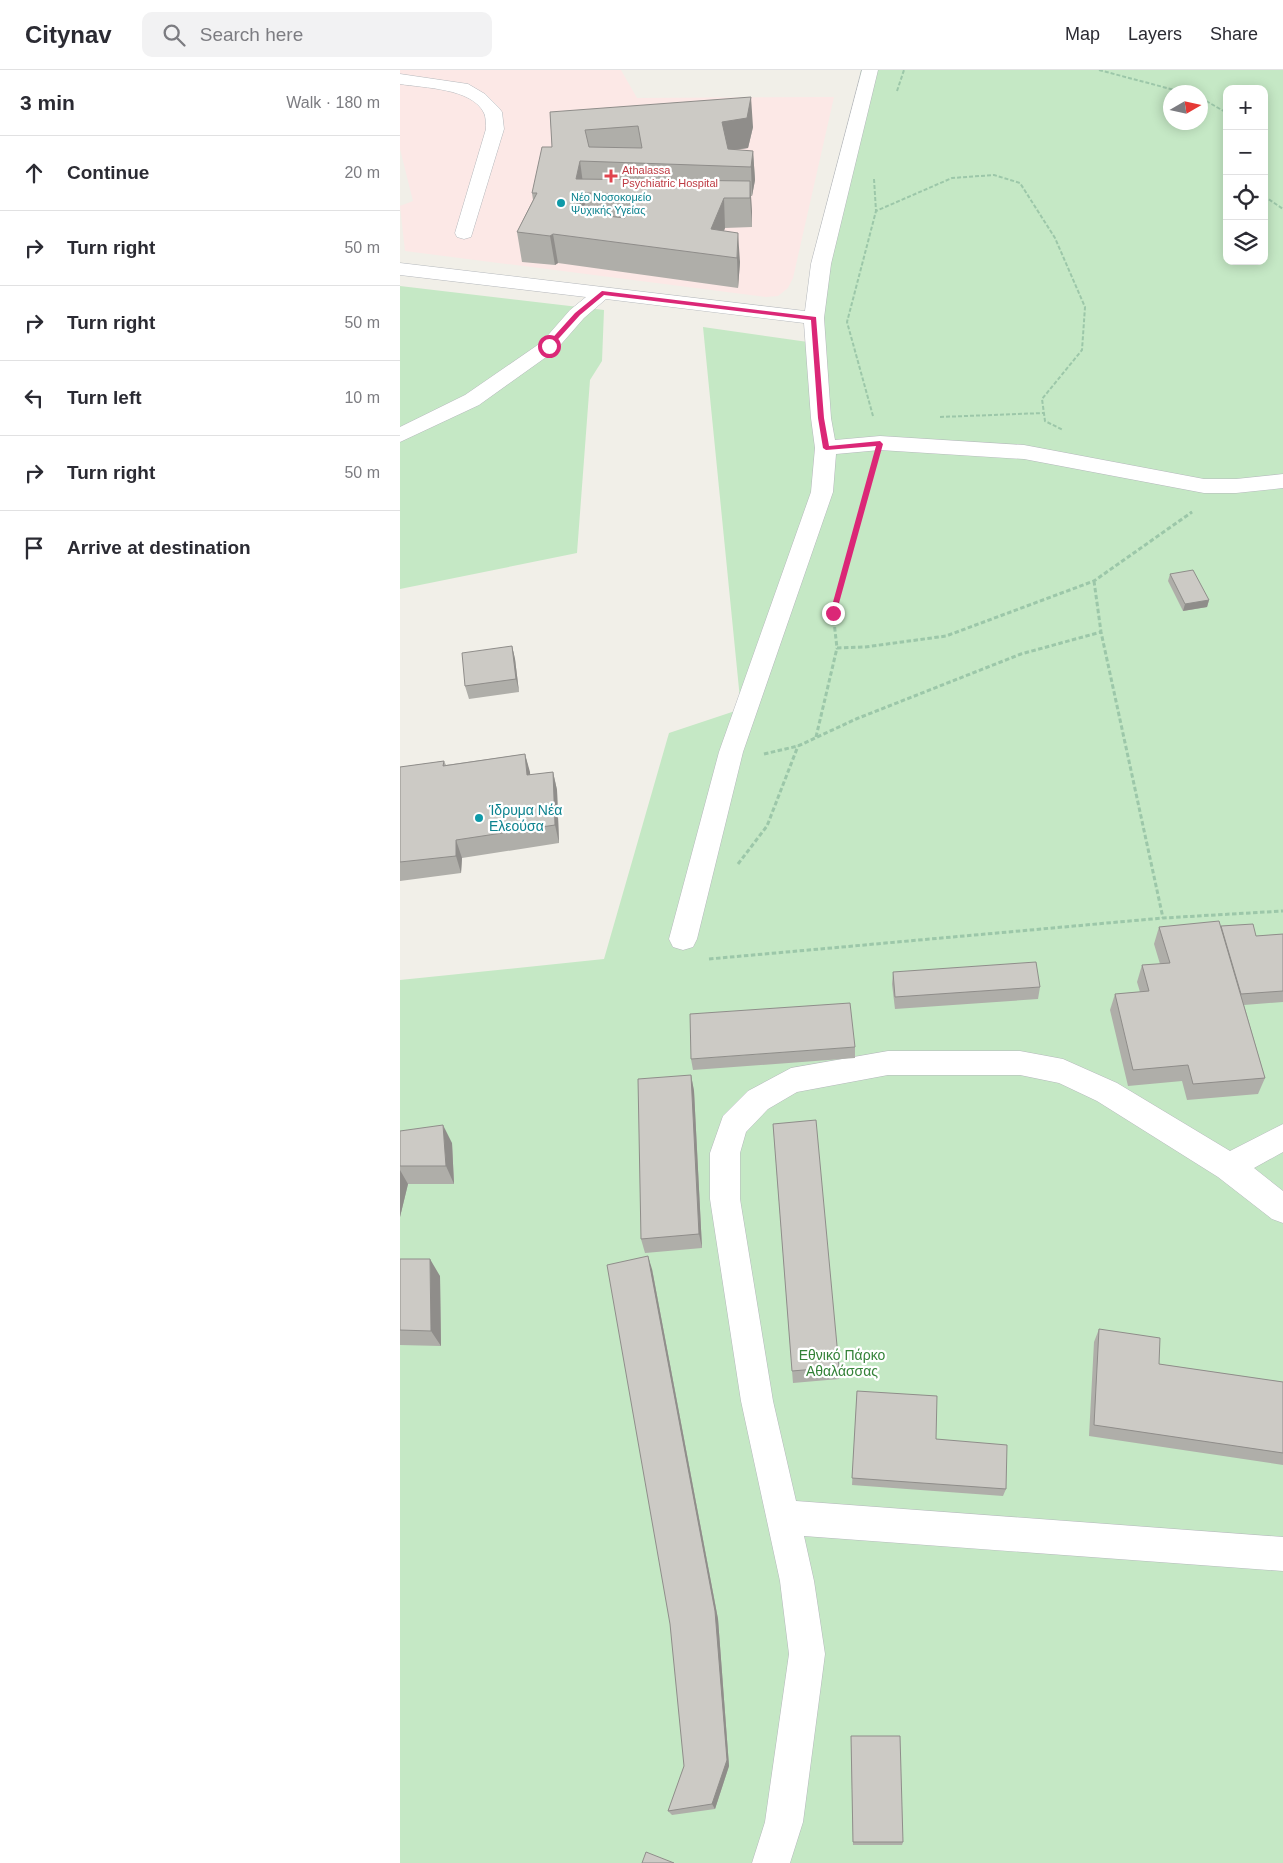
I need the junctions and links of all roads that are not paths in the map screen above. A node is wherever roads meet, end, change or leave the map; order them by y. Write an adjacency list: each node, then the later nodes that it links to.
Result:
1 (870, 70): 6 (street)
2 (400, 79): 3 (street)
3 (464, 233)
4 (400, 269): 5 (street)
5 (602, 293): 6 (street); 7 (street)
6 (814, 318): 8 (street)
7 (400, 435)
8 (826, 448): 9 (street); 10 (street)
9 (1283, 481)
10 (682, 939)
11 (1283, 1137): 12 (street)
12 (1229, 1167): 13 (street); 14 (street)
13 (1283, 1209)
14 (783, 1518): 15 (street); 16 (street)
15 (1283, 1554)
16 (771, 1863)

